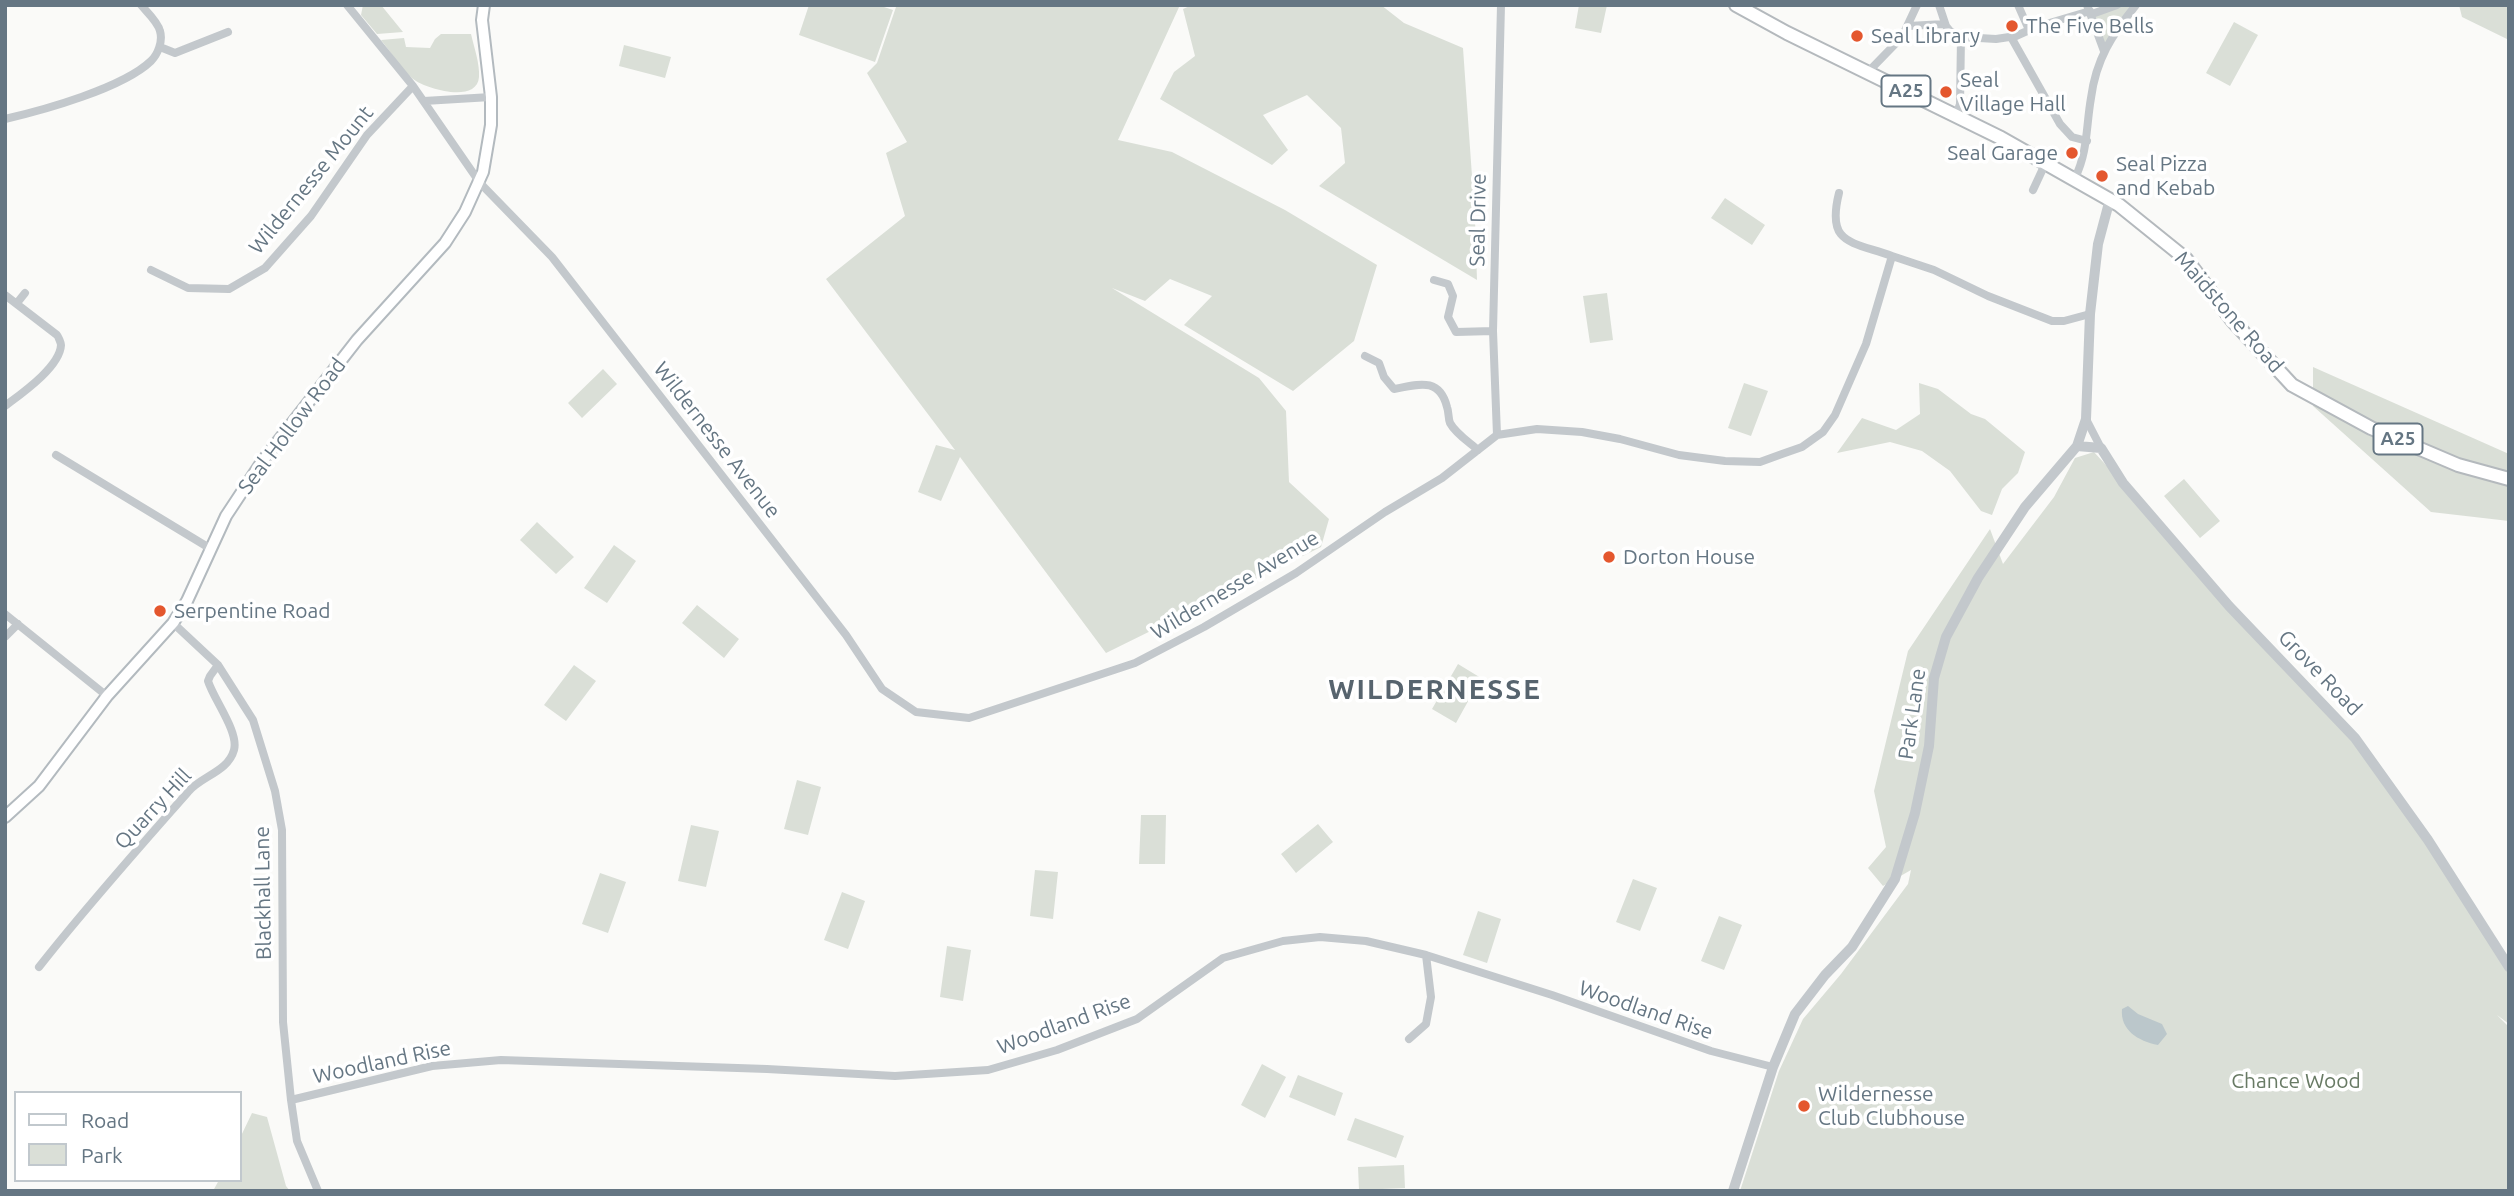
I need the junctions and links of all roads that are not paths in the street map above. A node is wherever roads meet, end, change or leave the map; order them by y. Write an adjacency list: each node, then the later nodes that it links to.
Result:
1 (141, 5): 18 (street)
2 (484, 5): 23 (main road, Seal Hollow Road)
3 (1501, 5): 42 (street, Seal Drive)
4 (1736, 5): 20 (highway, A25)
5 (1917, 5): 13 (street)
6 (1938, 5): 12 (street)
7 (2018, 5): 14 (street)
8 (2117, 5): 11 (street)
9 (2136, 5): 19 (street)
10 (351, 9): 21 (street, Wildernesse Avenue)
11 (2090, 10): 14 (street); 19 (street)
12 (1945, 24): 13 (street); 16 (street)
13 (1908, 26): 20 (street)
14 (2029, 30): 17 (street)
15 (228, 32): 18 (street)
16 (1961, 37): 17 (street); 26 (street)
17 (2011, 37): 28 (street)
18 (160, 47): 27 (street)
19 (2104, 51): 28 (street)
20 (1868, 72): 22 (highway, A25)
21 (413, 86): 24 (street, Wildernesse Avenue); 36 (street, Wildernesse Mount)
22 (1899, 88): 25 (street); 26 (highway, A25)
23 (491, 97): 24 (street); 31 (main road, Seal Hollow Road)
24 (424, 102): 31 (street, Wildernesse Avenue)
25 (1892, 102)
26 (1956, 116): 29 (highway, A25)
27 (5, 119)
28 (2087, 141): 30 (street)
29 (2046, 162): 30 (highway, A25); 32 (street)
30 (2075, 178): 34 (highway, A25)
31 (480, 183): 49 (street, Wildernesse Avenue); 52 (main road, Seal Hollow Road)
32 (2034, 190)
33 (1839, 193): 35 (street)
34 (2110, 199): 41 (street, Park Lane); 51 (highway, Maidstone Road / A25)
35 (1892, 256): 41 (street); 46 (street, Wildernesse Avenue)
36 (151, 270)
37 (1434, 280): 42 (street)
38 (24, 293): 40 (street)
39 (5, 295): 40 (street)
40 (17, 303): 44 (street)
41 (2090, 314): 45 (street, Park Lane)
42 (1493, 331): 46 (street, Seal Drive)
43 (1365, 356): 49 (street)
44 (5, 406)
45 (2087, 419): 47 (street, Park Lane); 48 (street, Grove Road)
46 (1497, 435): 49 (street, Wildernesse Avenue)
47 (2077, 446): 48 (street); 64 (street, Park Lane)
48 (2101, 448): 62 (street, Grove Road)
49 (1478, 450)
50 (56, 455): 52 (street)
51 (2509, 480)
52 (211, 549): 54 (main road, Seal Hollow Road)
53 (5, 614): 55 (street)
54 (173, 623): 57 (street, Blackhall Lane); 58 (main road, Seal Hollow Road)
55 (18, 624): 56 (street); 58 (street)
56 (5, 637)
57 (218, 666): 61 (street, Quarry Hill); 65 (street, Blackhall Lane)
58 (107, 696): 59 (main road, Seal Hollow Road)
59 (5, 817)
60 (1426, 955): 63 (street); 64 (street, Woodland Rise); 65 (street, Woodland Rise)
61 (39, 967)
62 (2509, 967)
63 (1409, 1039)
64 (1773, 1067): 67 (street, Park Lane)
65 (291, 1100): 66 (street, Blackhall Lane)
66 (318, 1191)
67 (1733, 1191)

